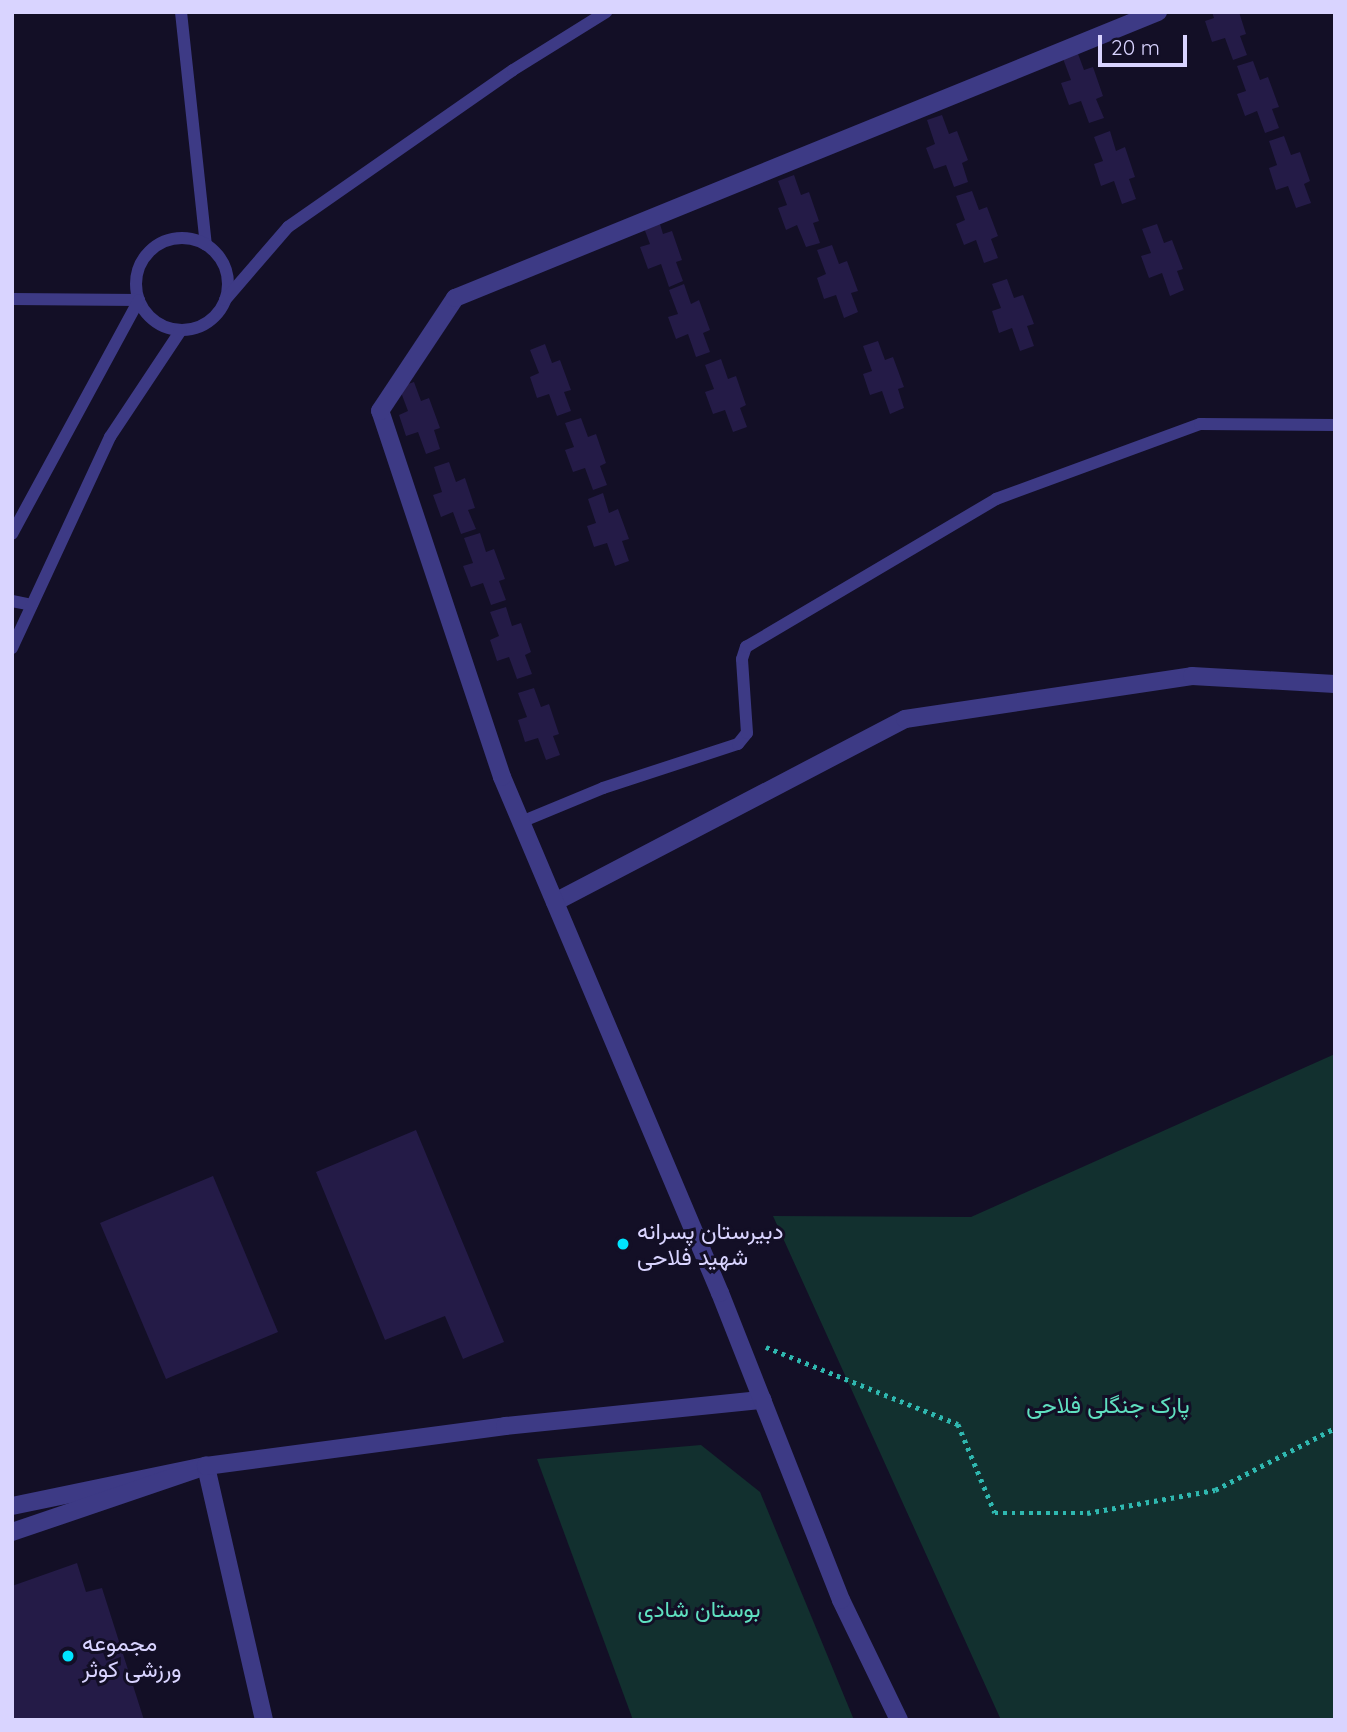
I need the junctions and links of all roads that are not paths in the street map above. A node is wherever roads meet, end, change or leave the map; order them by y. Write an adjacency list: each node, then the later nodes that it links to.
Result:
1 (181, 12): 4 (lane)
2 (606, 12): 7 (lane)
3 (1158, 12): 15 (street)
4 (206, 245): 6 (lane); 7 (lane)
5 (12, 299): 6 (lane)
6 (139, 300): 8 (lane); 10 (lane)
7 (225, 300): 8 (lane)
8 (181, 330): 12 (lane)
9 (1335, 425): 15 (lane)
10 (12, 534)
11 (12, 601): 12 (lane)
12 (32, 605): 13 (lane)
13 (12, 648)
14 (1335, 684): 16 (street)
15 (521, 822): 16 (street)
16 (555, 902): 17 (street)
17 (763, 1400): 18 (street); 22 (street)
18 (206, 1466): 19 (street); 20 (street); 21 (street)
19 (12, 1506)
20 (12, 1532)
21 (264, 1720)
22 (899, 1720)

